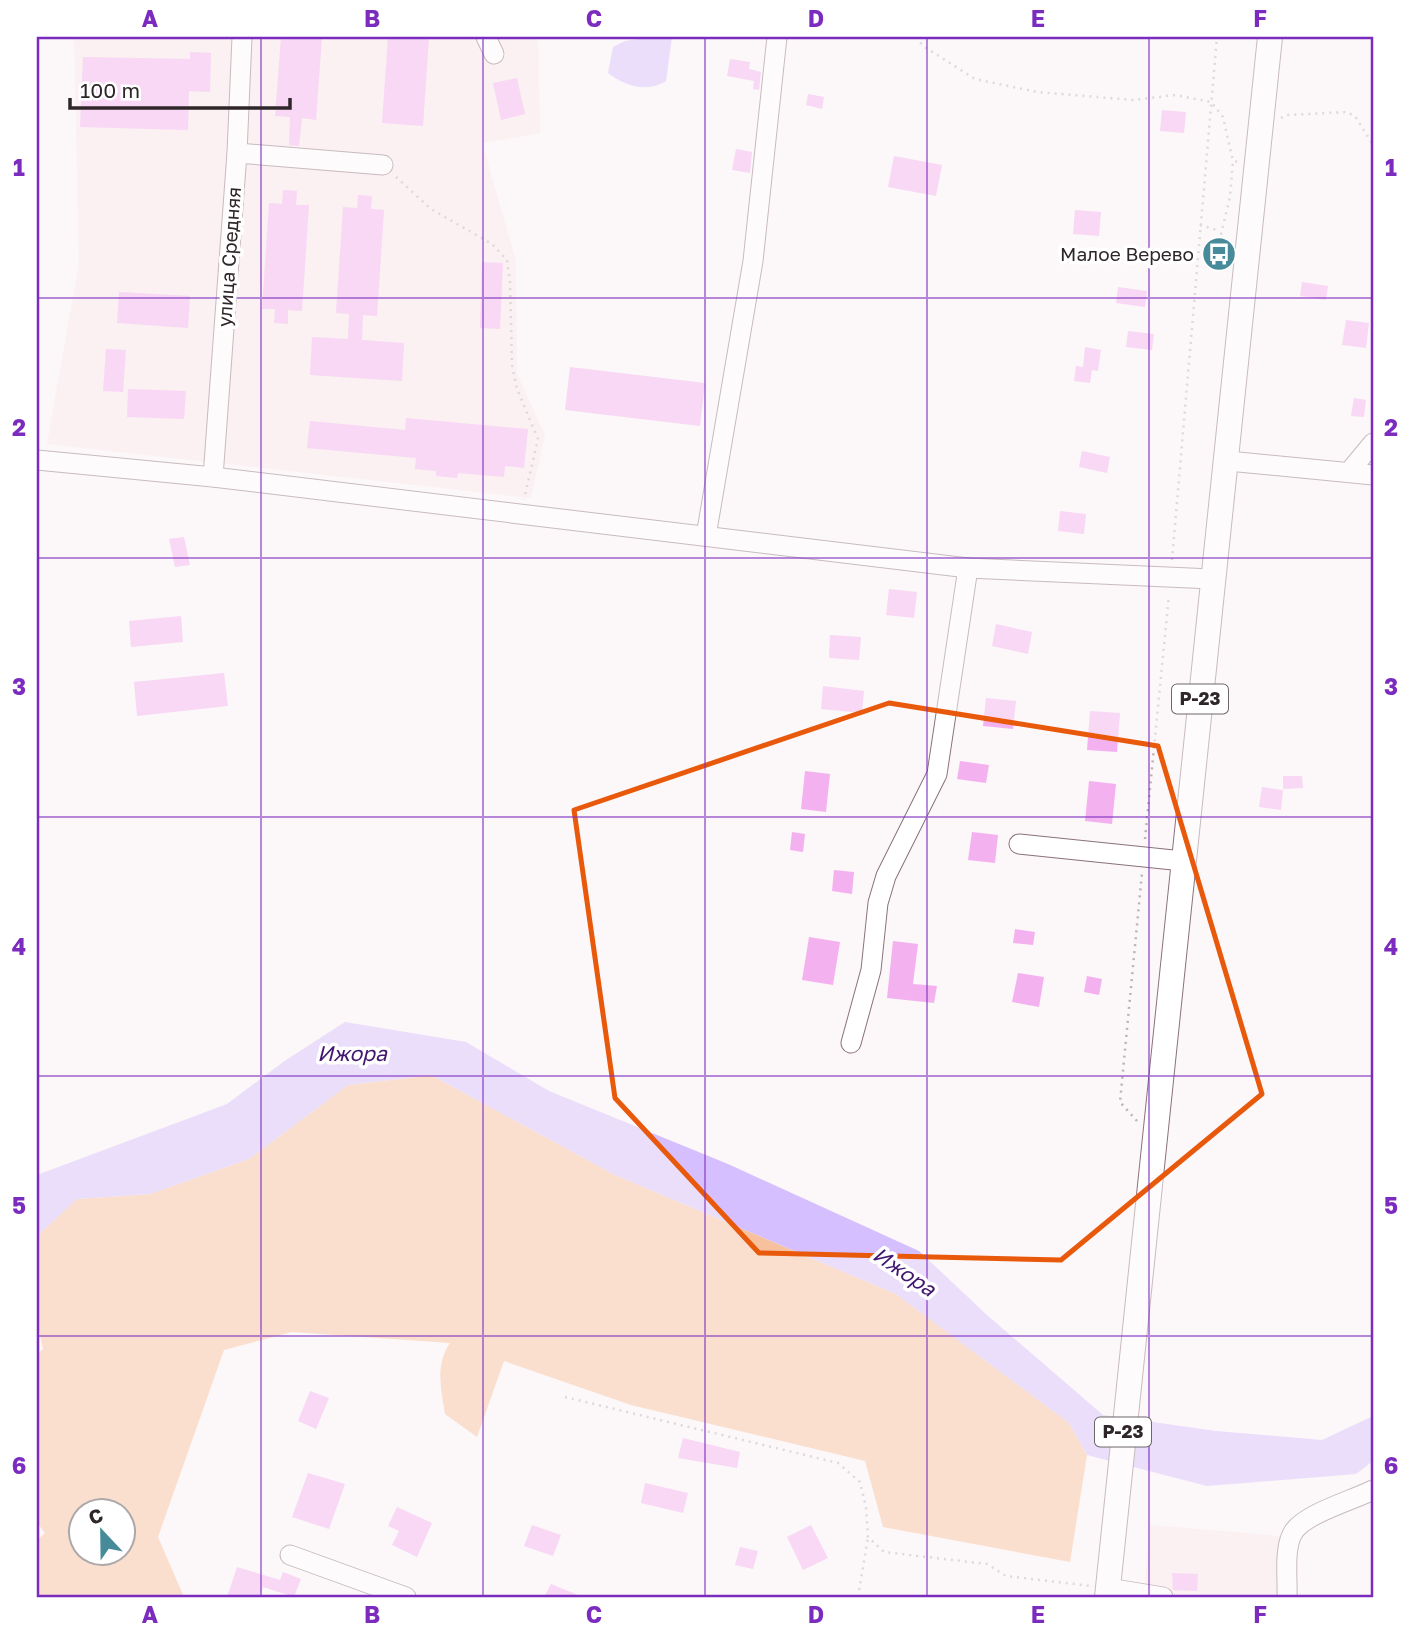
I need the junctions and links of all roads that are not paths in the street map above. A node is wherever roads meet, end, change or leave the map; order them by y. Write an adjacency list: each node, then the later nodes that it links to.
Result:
1 (242, 37): 4 (street, улица Средняя)
2 (778, 37): 12 (street)
3 (1270, 37): 8 (main road, Р-23)
4 (237, 153): 5 (street); 11 (street, улица Средняя)
5 (383, 165)
6 (1373, 443): 9 (street)
7 (37, 460): 11 (street)
8 (1228, 461): 9 (street); 14 (main road, Р-23)
9 (1349, 472): 10 (street)
10 (1373, 475)
11 (213, 477): 12 (street)
12 (706, 536): 13 (street)
13 (968, 568): 14 (street); 17 (street)
14 (1212, 579): 16 (main road, Р-23)
15 (1019, 844): 16 (street)
16 (1183, 861): 20 (main road, Р-23)
17 (851, 1043)
18 (1373, 1490): 23 (street)
19 (290, 1555): 21 (street)
20 (1107, 1592): 22 (street)
21 (406, 1597)
22 (1163, 1597)
23 (1287, 1597)

